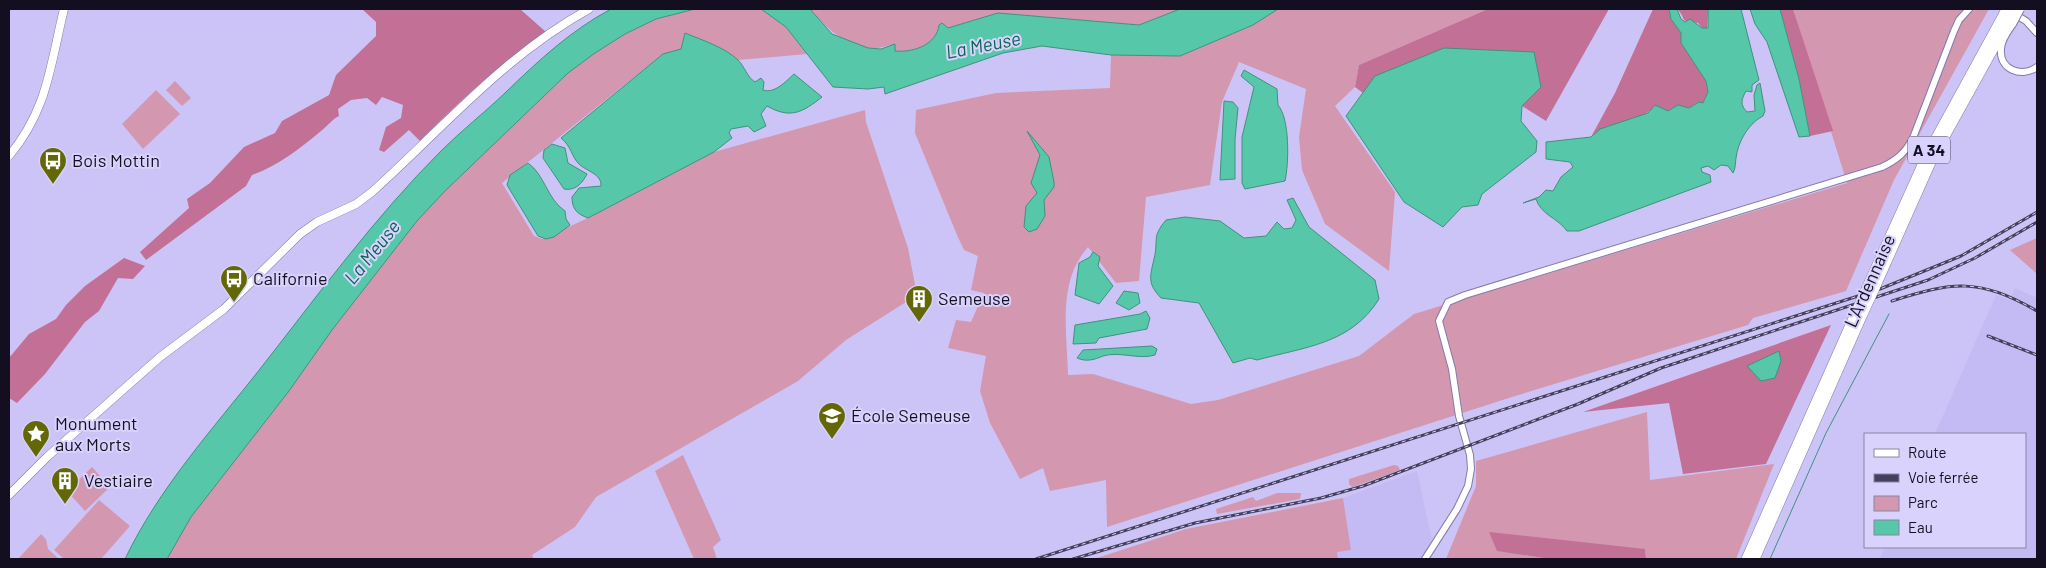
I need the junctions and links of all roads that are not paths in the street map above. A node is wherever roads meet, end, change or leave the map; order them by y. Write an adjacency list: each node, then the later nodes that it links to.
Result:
1 (64, 9): 9 (main road)
2 (589, 9): 11 (main road)
3 (1969, 9): 12 (street)
4 (2016, 9): 6 (highway, L'Ardennaise / A 34, bridge)
5 (2021, 9): 6 (street, bridge)
6 (2007, 16): 7 (street); 8 (street); 10 (highway, L'Ardennaise / A 34, bridge); 10 (highway, L'Ardennaise / A 34, bridge)
7 (2037, 33)
8 (2037, 67)
9 (9, 156)
10 (1859, 315): 13 (highway, L'Ardennaise / A 34); 14 (highway, L'Ardennaise / A 34)
11 (9, 495)
12 (1425, 559)
13 (1746, 559)
14 (1755, 559)

